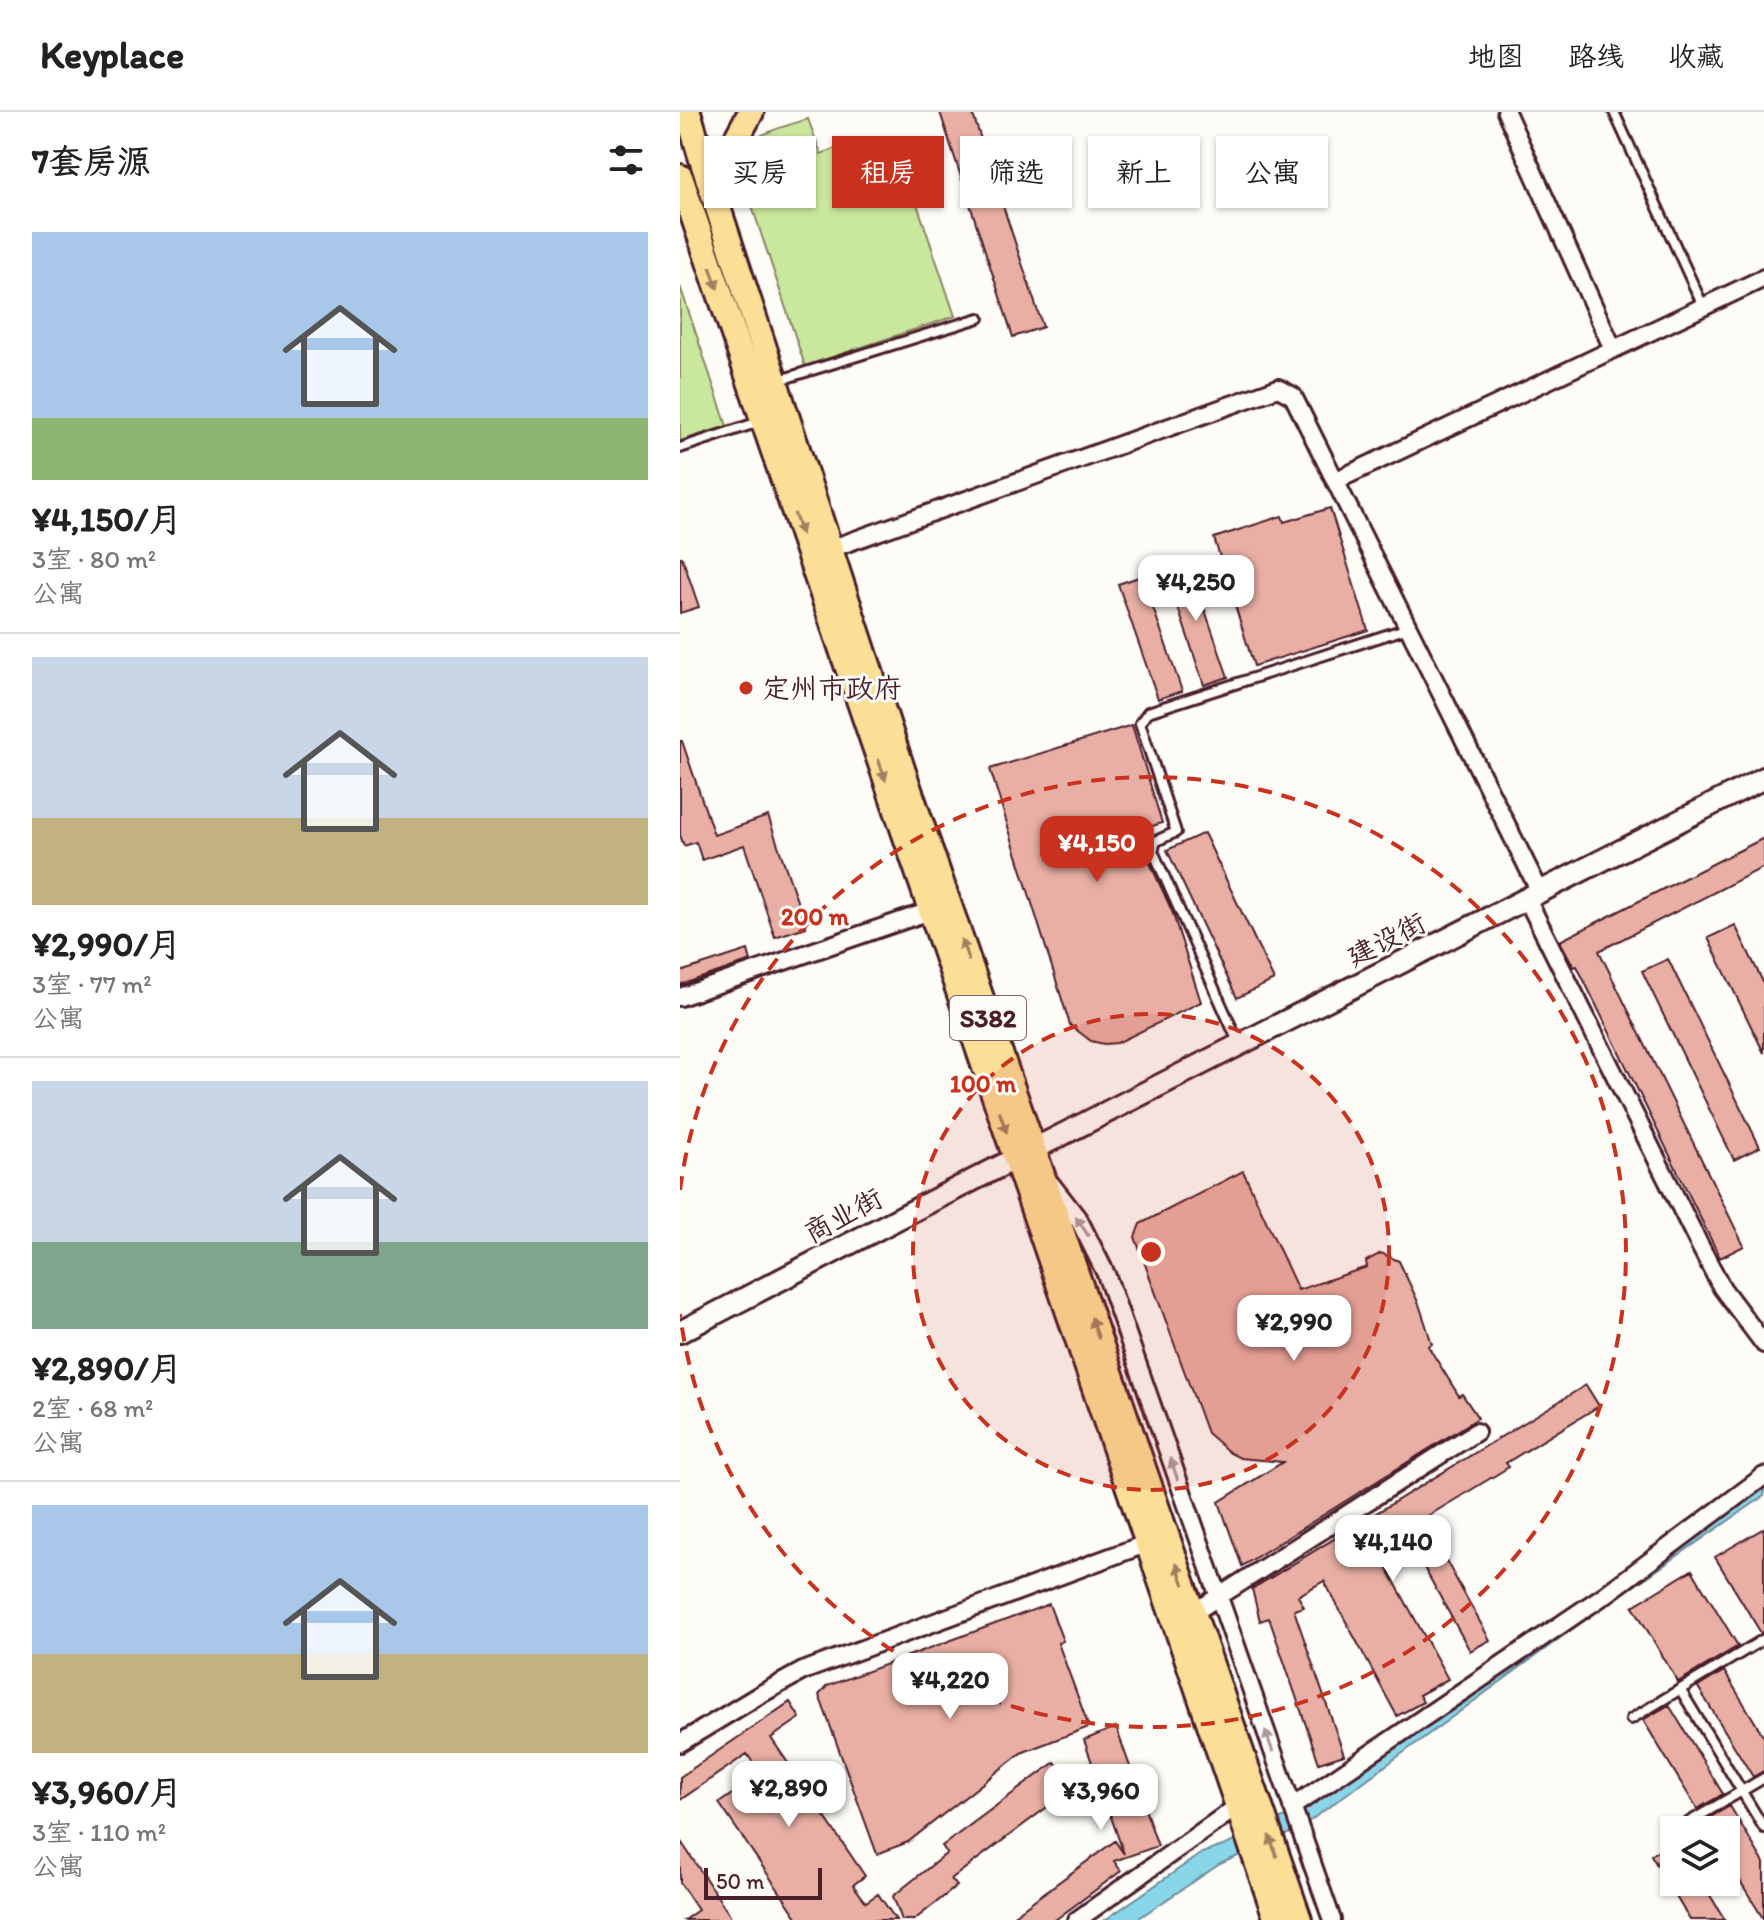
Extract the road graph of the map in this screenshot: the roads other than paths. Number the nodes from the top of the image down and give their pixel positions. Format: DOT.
graph roads {
  1 [pos="688,112"];
  2 [pos="751,112"];
  3 [pos="1506,112"];
  4 [pos="1614,112"];
  5 [pos="736,136"];
  6 [pos="704,163"];
  7 [pos="680,177"];
  8 [pos="718,208"];
  9 [pos="680,210"];
  10 [pos="701,239"];
  11 [pos="1764,278"];
  12 [pos="1703,306"];
  13 [pos="979,318"];
  14 [pos="1613,349"];
  15 [pos="775,382"];
  16 [pos="763,421"];
  17 [pos="680,448"];
  18 [pos="1335,481"];
  19 [pos="830,549"];
  20 [pos="1408,628"];
  21 [pos="1764,778"];
  22 [pos="1534,896"];
  23 [pos="930,911"];
  24 [pos="680,997"];
  25 [pos="1240,1045"];
  26 [pos="1030,1160"];
  27 [pos="680,1332"];
  28 [pos="1764,1344"];
  29 [pos="1476,1432"];
  30 [pos="1764,1476"];
  31 [pos="1148,1543"];
  32 [pos="1219,1596"];
  33 [pos="1193,1613"];
  34 [pos="1764,1639"];
  35 [pos="1680,1689"];
  36 [pos="1631,1719"];
  37 [pos="680,1743"];
  38 [pos="1764,1778"];
  39 [pos="1742,1791"];
  40 [pos="1238,1806"];
  41 [pos="1292,1807"];
  42 [pos="1699,1816"];
  43 [pos="1764,1828"];
  44 [pos="1077,1920"];
  45 [pos="1277,1920"];
  46 [pos="1299,1920"];
  47 [pos="1332,1920"];
  1 -- 6 [label="main road, S382"];
  2 -- 5 [label="main road"];
  3 -- 14 [label="street"];
  4 -- 12 [label="lane"];
  7 -- 10 [label="main road, S382"];
  8 -- 15 [label="main road, S382"];
  9 -- 10 [label="main road"];
  10 -- 16 [label="main road, S382, one-way"];
  11 -- 12 [label="street"];
  12 -- 14 [label="street"];
  13 -- 15 [label="lane"];
  14 -- 18 [label="street"];
  15 -- 19 [label="main road, S382"];
  16 -- 17 [label="lane"];
  16 -- 23 [label="main road, S382, one-way"];
  18 -- 19 [label="street"];
  18 -- 20 [label="street"];
  26 -- 19 [label="main road, S382, one-way"];
  20 -- 22 [label="street"];
  20 -- 25 [label="lane"];
  21 -- 22 [label="street, 建设街"];
  22 -- 25 [label="street, 建设街"];
  22 -- 28 [label="street"];
  23 -- 24 [label="street"];
  23 -- 26 [label="main road, S382, one-way"];
  25 -- 26 [label="street, 建设街"];
  26 -- 27 [label="street, 商业街"];
  26 -- 31 [label="main road, S382"];
  32 -- 26 [label="street, one-way"];
  33 -- 26 [label="main road, S382, one-way"];
  29 -- 32 [label="street"];
  30 -- 41 [label="street"];
  31 -- 37 [label="street"];
  31 -- 40 [label="main road, S382"];
  32 -- 33 [label="street"];
  41 -- 32 [label="street, one-way"];
  46 -- 33 [label="main road, S382, one-way"];
  34 -- 35 [label="lane"];
  35 -- 36 [label="lane"];
  35 -- 39 [label="lane"];
  38 -- 39 [label="lane"];
  39 -- 42 [label="lane"];
  39 -- 43 [label="lane"];
  40 -- 44 [label="street"];
  40 -- 45 [label="main road, S382"];
  41 -- 47 [label="street"];
}
